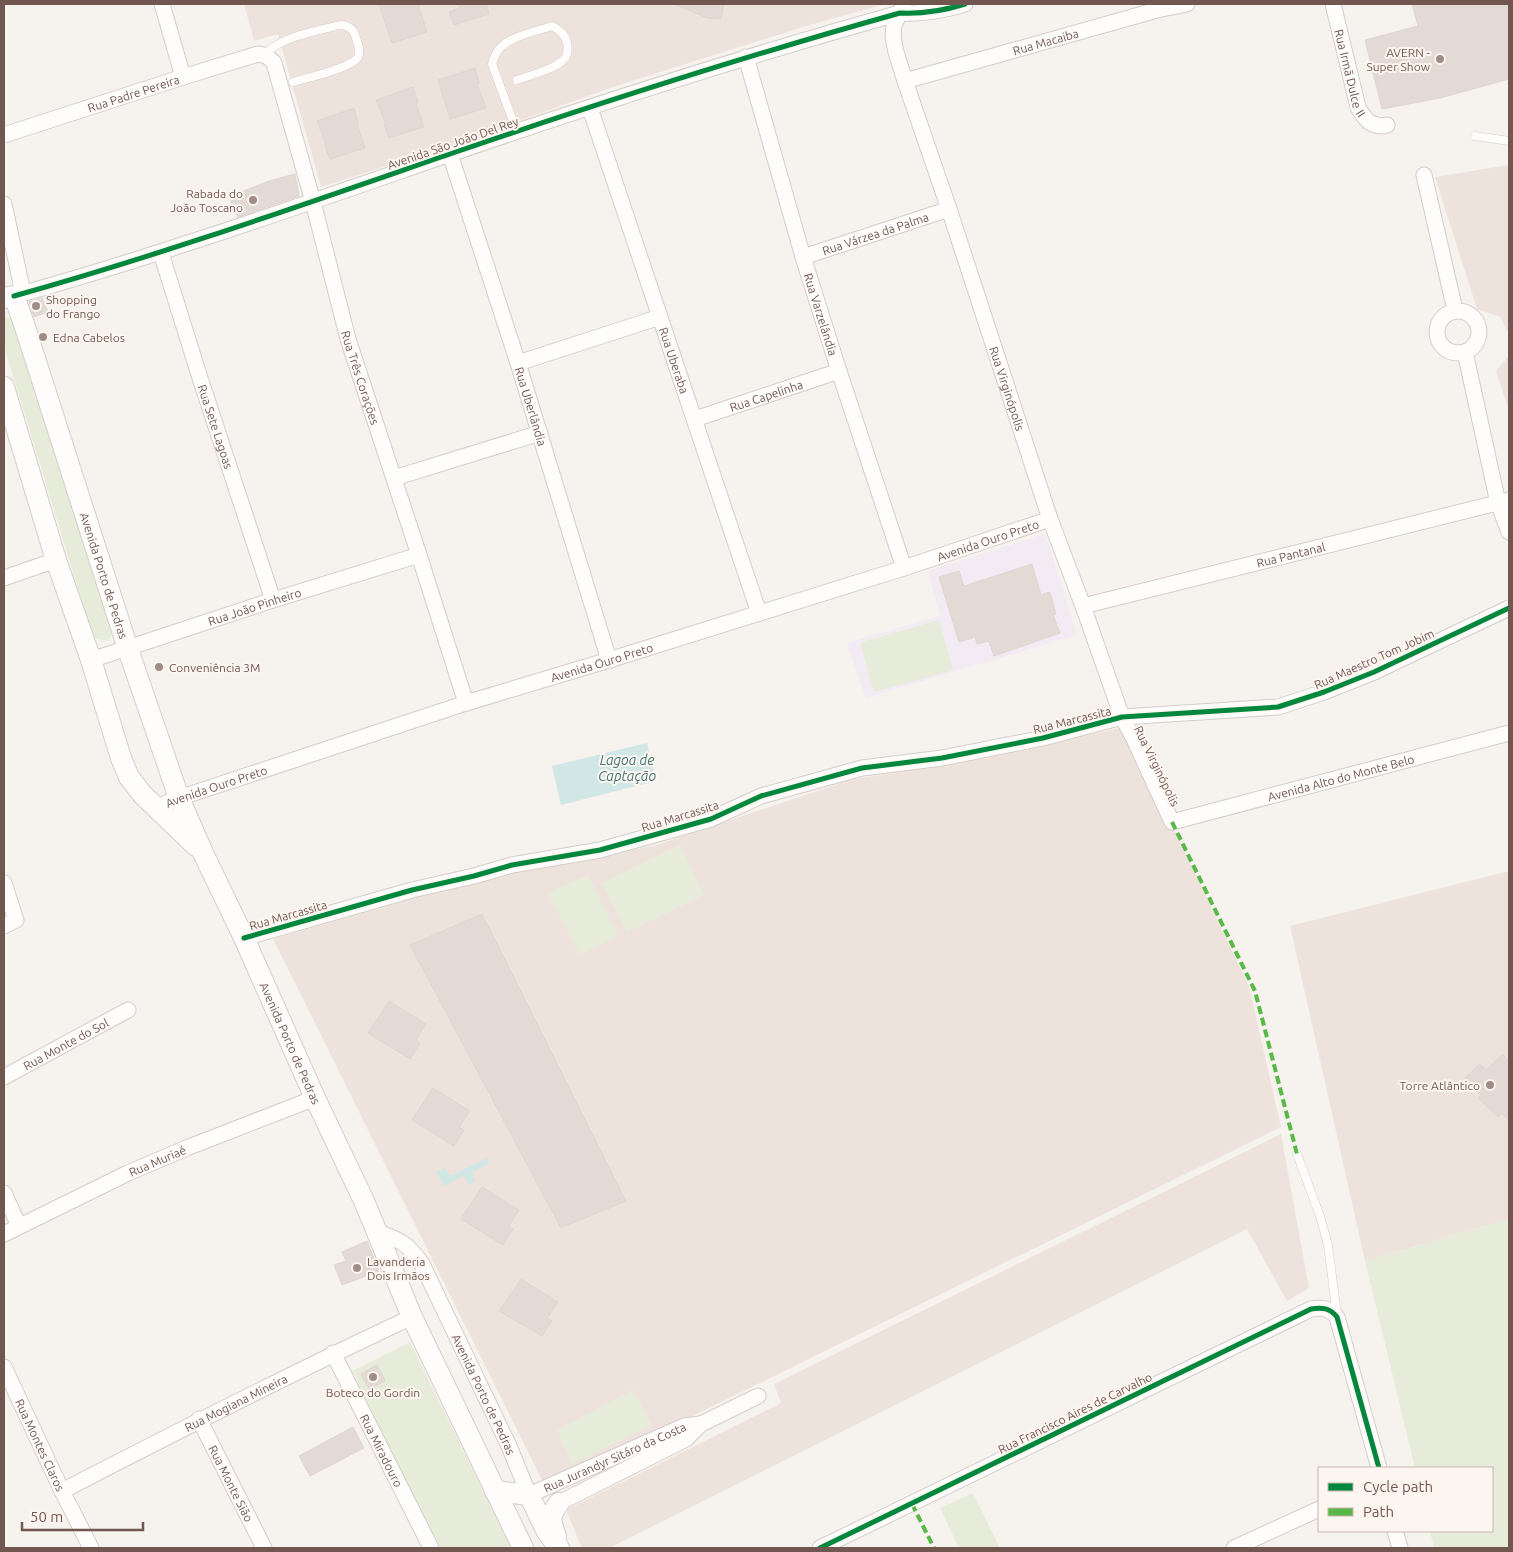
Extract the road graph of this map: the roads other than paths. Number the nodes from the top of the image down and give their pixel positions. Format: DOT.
graph roads {
  1 [pos="162,4"];
  2 [pos="965,4"];
  3 [pos="1187,4"];
  4 [pos="1333,4"];
  5 [pos="1156,7"];
  6 [pos="902,8"];
  7 [pos="264,55"];
  8 [pos="746,57"];
  9 [pos="183,77"];
  10 [pos="517,80"];
  11 [pos="905,81"];
  12 [pos="293,82"];
  13 [pos="590,108"];
  14 [pos="1387,125"];
  15 [pos="517,132"];
  16 [pos="4,135"];
  17 [pos="1475,136"];
  18 [pos="1509,142"];
  19 [pos="450,154"];
  20 [pos="1424,175"];
  21 [pos="313,202"];
  22 [pos="4,204"];
  23 [pos="949,209"];
  24 [pos="161,253"];
  25 [pos="803,257"];
  26 [pos="13,296"];
  27 [pos="1455,310"];
  28 [pos="660,317"];
  29 [pos="1465,352"];
  30 [pos="518,363"];
  31 [pos="838,372"];
  32 [pos="4,387"];
  33 [pos="694,419"];
  34 [pos="540,433"];
  35 [pos="394,478"];
  36 [pos="1503,501"];
  37 [pos="1050,519"];
  38 [pos="1509,532"];
  39 [pos="420,555"];
  40 [pos="56,560"];
  41 [pos="904,568"];
  42 [pos="4,578"];
  43 [pos="273,600"];
  44 [pos="1083,606"];
  45 [pos="1509,608"];
  46 [pos="759,613"];
  47 [pos="128,649"];
  48 [pos="91,660"];
  49 [pos="610,660"];
  50 [pos="466,702"];
  51 [pos="1122,717"];
  52 [pos="1509,733"];
  53 [pos="179,798"];
  54 [pos="155,808"];
  55 [pos="1172,822"];
  56 [pos="203,852"];
  57 [pos="4,883"];
  58 [pos="10,923"];
  59 [pos="244,938"];
  60 [pos="128,1010"];
  61 [pos="4,1077"];
  62 [pos="315,1098"];
  63 [pos="1296,1154"];
  64 [pos="4,1193"];
  65 [pos="19,1226"];
  66 [pos="378,1232"];
  67 [pos="4,1234"];
  68 [pos="412,1317"];
  69 [pos="1338,1317"];
  70 [pos="333,1353"];
  71 [pos="4,1367"];
  72 [pos="758,1396"];
  73 [pos="199,1419"];
  74 [pos="701,1424"];
  75 [pos="1379,1467"];
  76 [pos="62,1491"];
  77 [pos="495,1491"];
  78 [pos="531,1500"];
  79 [pos="559,1503"];
  80 [pos="1318,1509"];
  81 [pos="506,1514"];
  82 [pos="1395,1532"];
  83 [pos="91,1548"];
  84 [pos="264,1548"];
  85 [pos="431,1548"];
  86 [pos="523,1548"];
  87 [pos="560,1548"];
  88 [pos="820,1548"];
  89 [pos="1234,1548"];
  90 [pos="1400,1548"];
  1 -- 9 [label="street"];
  2 -- 6 [label="street, Avenida São João Del Rey"];
  3 -- 5 [label="street, Rua Macaiba"];
  4 -- 14 [label="street, Rua Irmã Dulce II"];
  5 -- 11 [label="street, Rua Macaiba"];
  6 -- 8 [label="street, Avenida São João Del Rey"];
  6 -- 11 [label="street, Rua Virginópolis"];
  7 -- 9 [label="street, Rua Padre Pereira"];
  7 -- 12 [label="lane"];
  7 -- 21 [label="street, Rua Três Corações"];
  8 -- 13 [label="street, Avenida São João Del Rey"];
  8 -- 25 [label="street, Rua Varzelândia"];
  9 -- 16 [label="street, Rua Padre Pereira"];
  10 -- 15 [label="lane"];
  11 -- 23 [label="street, Rua Virginópolis"];
  13 -- 15 [label="street, Avenida São João Del Rey"];
  13 -- 28 [label="street, Rua Uberaba"];
  15 -- 19 [label="street, Avenida São João Del Rey"];
  17 -- 18 [label="lane"];
  19 -- 21 [label="street, Avenida São João Del Rey"];
  19 -- 30 [label="street, Rua Uberlândia"];
  20 -- 27 [label="street"];
  21 -- 24 [label="street, Avenida São João Del Rey"];
  21 -- 35 [label="street, Rua Três Corações"];
  22 -- 26 [label="street"];
  23 -- 25 [label="street, Rua Várzea da Palma"];
  23 -- 37 [label="street, Rua Virginópolis"];
  24 -- 26 [label="street, Avenida São João Del Rey"];
  24 -- 43 [label="street, Rua Sete Lagoas"];
  25 -- 31 [label="street, Rua Varzelândia"];
  26 -- 47 [label="main road, Avenida Porto de Pedras"];
  27 -- 29 [label="street"];
  27 -- 29 [label="street"];
  28 -- 30 [label="street"];
  28 -- 33 [label="street, Rua Uberaba"];
  29 -- 36 [label="street"];
  30 -- 34 [label="street, Rua Uberlândia"];
  31 -- 33 [label="street, Rua Capelinha"];
  31 -- 41 [label="street, Rua Varzelândia"];
  32 -- 40 [label="main road, Avenida Porto de Pedras"];
  33 -- 46 [label="street, Rua Uberaba"];
  34 -- 35 [label="street"];
  34 -- 49 [label="street, Rua Uberlândia"];
  35 -- 39 [label="street, Rua Três Corações"];
  36 -- 38 [label="street"];
  36 -- 44 [label="street, Rua Pantanal"];
  37 -- 41 [label="street, Avenida Ouro Preto"];
  37 -- 44 [label="street, Rua Virginópolis"];
  39 -- 43 [label="street, Rua João Pinheiro"];
  39 -- 50 [label="street, Rua Três Corações"];
  40 -- 42 [label="street"];
  40 -- 48 [label="main road, Avenida Porto de Pedras"];
  41 -- 46 [label="street, Avenida Ouro Preto"];
  43 -- 47 [label="street, Rua João Pinheiro"];
  44 -- 51 [label="street, Rua Virginópolis"];
  45 -- 51 [label="street, Rua Maestro Tom Jobim"];
  46 -- 49 [label="street, Avenida Ouro Preto"];
  47 -- 48 [label="street, Rua João Pinheiro"];
  47 -- 53 [label="main road, Avenida Porto de Pedras"];
  48 -- 54 [label="main road, Avenida Porto de Pedras"];
  49 -- 50 [label="street, Avenida Ouro Preto"];
  50 -- 53 [label="street, Avenida Ouro Preto"];
  51 -- 55 [label="street, Rua Virginópolis"];
  51 -- 59 [label="street, Rua Marcassita"];
  52 -- 55 [label="street, Avenida Alto do Monte Belo"];
  53 -- 54 [label="street, Avenida Ouro Preto"];
  53 -- 56 [label="main road, Avenida Porto de Pedras"];
  54 -- 56 [label="main road, Avenida Porto de Pedras"];
  56 -- 59 [label="main road, Avenida Porto de Pedras"];
  57 -- 58 [label="street"];
  59 -- 62 [label="main road, Avenida Porto de Pedras"];
  60 -- 61 [label="street, Rua Monte do Sol"];
  62 -- 65 [label="street, Rua Muriaé"];
  62 -- 66 [label="main road, Avenida Porto de Pedras"];
  63 -- 69 [label="lane"];
  64 -- 65 [label="street"];
  65 -- 67 [label="street, Rua Muriaé"];
  66 -- 68 [label="main road, Avenida Porto de Pedras"];
  66 -- 78 [label="street, Avenida Porto de Pedras"];
  68 -- 70 [label="street, Rua Mogiana Mineira"];
  68 -- 77 [label="main road, Avenida Porto de Pedras"];
  69 -- 75 [label="street"];
  69 -- 88 [label="street, Rua Francisco Aires de Carvalho"];
  70 -- 73 [label="street, Rua Mogiana Mineira"];
  70 -- 85 [label="street, Rua Miradouro"];
  71 -- 76 [label="street, Rua Montes Claros"];
  72 -- 74 [label="street, Rua Jurandyr Sitáro da Costa"];
  73 -- 76 [label="street, Rua Mogiana Mineira"];
  73 -- 84 [label="street, Rua Monte Sião"];
  74 -- 78 [label="street, Rua Jurandyr Sitáro da Costa"];
  74 -- 79 [label="street, Rua Jurandyr Sitáro da Costa"];
  76 -- 83 [label="street, Rua Montes Claros"];
  77 -- 78 [label="main road"];
  77 -- 81 [label="main road, Avenida Porto de Pedras"];
  78 -- 81 [label="main road"];
  78 -- 87 [label="main road, Avenida Porto de Pedras"];
  79 -- 87 [label="main road"];
  80 -- 89 [label="street"];
  81 -- 86 [label="main road, Avenida Porto de Pedras"];
  82 -- 90 [label="street"];
}
